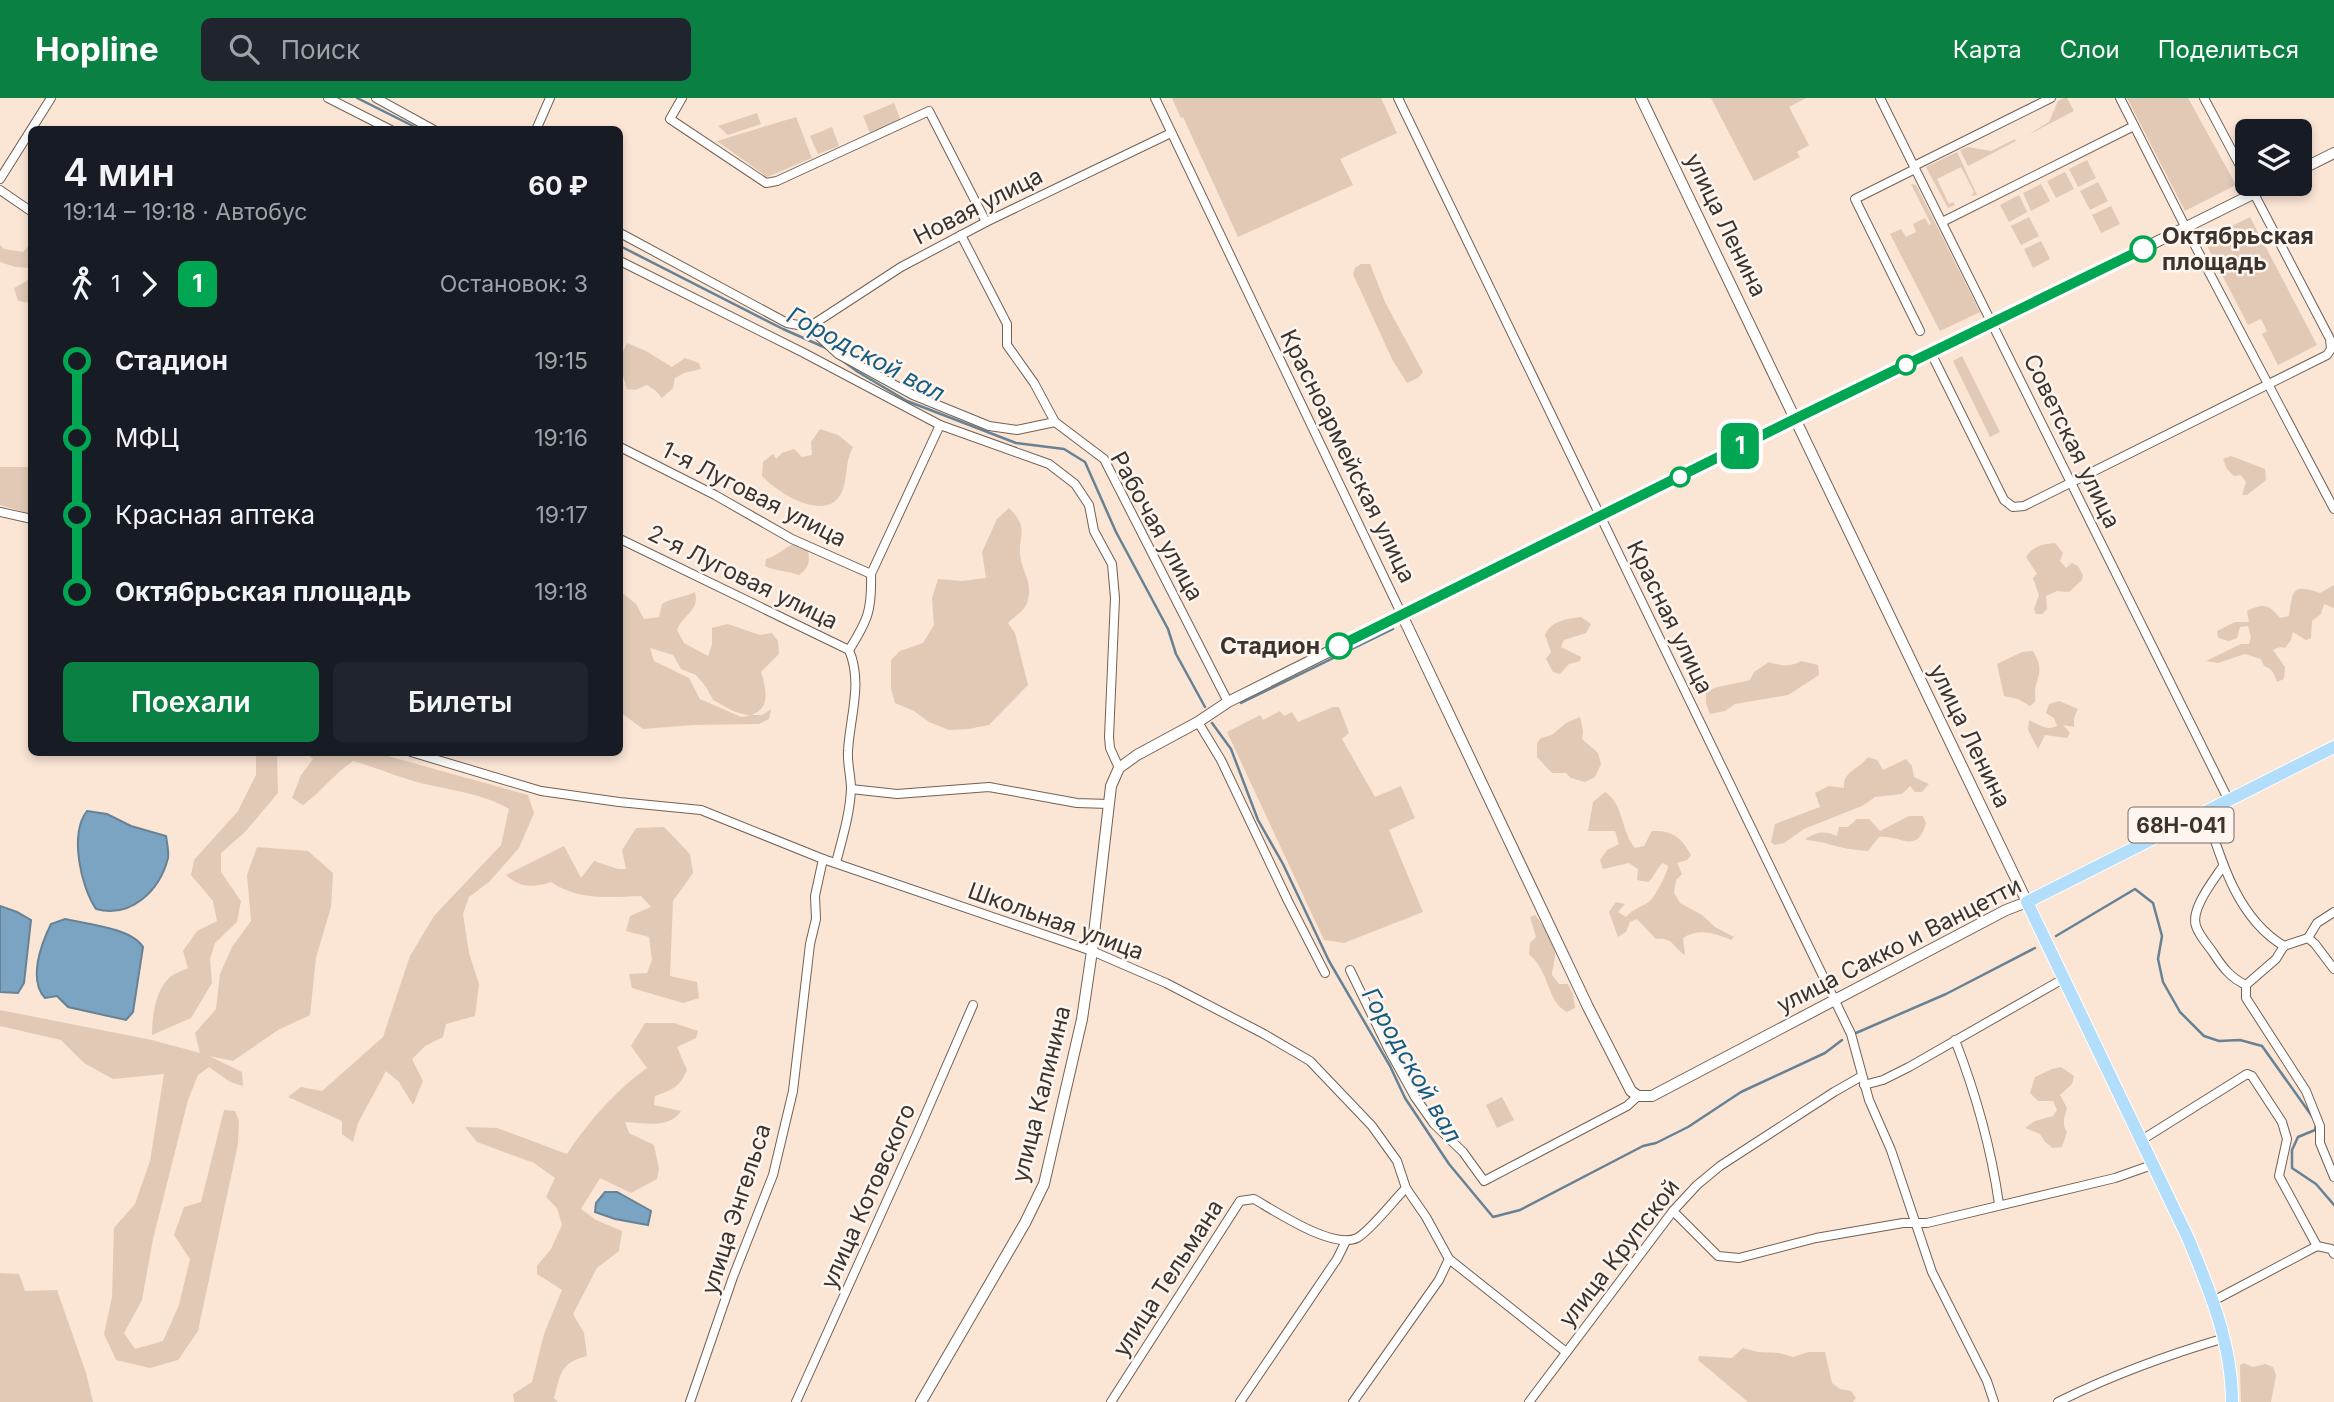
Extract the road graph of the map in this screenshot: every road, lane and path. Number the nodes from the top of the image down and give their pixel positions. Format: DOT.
graph roads {
  1 [pos="51,98"];
  2 [pos="328,98"];
  3 [pos="376,98"];
  4 [pos="550,98"];
  5 [pos="682,98"];
  6 [pos="1155,98"];
  7 [pos="1398,98"];
  8 [pos="1642,98"];
  9 [pos="1880,98"];
  10 [pos="2051,98"];
  11 [pos="2120,98"];
  12 [pos="2204,98"];
  13 [pos="33,126"];
  14 [pos="383,126"];
  15 [pos="427,126"];
  16 [pos="538,126"];
  17 [pos="2134,126"];
  18 [pos="1171,133"];
  19 [pos="28,135"];
  20 [pos="2334,153"];
  21 [pos="2235,157"];
  22 [pos="2312,164"];
  23 [pos="1915,168"];
  24 [pos="0,179"];
  25 [pos="0,190"];
  26 [pos="2235,195"];
  27 [pos="2256,196"];
  28 [pos="28,209"];
  29 [pos="986,222"];
  30 [pos="1942,222"];
  31 [pos="2186,228"];
  32 [pos="623,235"];
  33 [pos="961,236"];
  34 [pos="623,262"];
  35 [pos="1993,323"];
  36 [pos="809,327"];
  37 [pos="1920,331"];
  38 [pos="1931,353"];
  39 [pos="2267,385"];
  40 [pos="1796,418"];
  41 [pos="1055,422"];
  42 [pos="940,425"];
  43 [pos="623,449"];
  44 [pos="2072,482"];
  45 [pos="2334,509"];
  46 [pos="0,512"];
  47 [pos="1601,517"];
  48 [pos="28,518"];
  49 [pos="623,540"];
  50 [pos="871,574"];
  51 [pos="1402,615"];
  52 [pos="849,650"];
  53 [pos="1228,702"];
  54 [pos="1198,722"];
  55 [pos="2334,747"];
  56 [pos="424,756"];
  57 [pos="1119,768"];
  58 [pos="851,789"];
  59 [pos="2229,801"];
  60 [pos="1109,804"];
  61 [pos="2206,813"];
  62 [pos="823,859"];
  63 [pos="836,863"];
  64 [pos="2223,866"];
  65 [pos="2027,902"];
  66 [pos="2334,912"];
  67 [pos="2308,938"];
  68 [pos="2284,946"];
  69 [pos="1092,951"];
  70 [pos="2334,969"];
  71 [pos="1350,970"];
  72 [pos="1325,973"];
  73 [pos="2063,979"];
  74 [pos="2246,985"];
  75 [pos="1835,1000"];
  76 [pos="973,1005"];
  77 [pos="1955,1040"];
  78 [pos="1863,1081"];
  79 [pos="1639,1096"];
  80 [pos="2140,1141"];
  81 [pos="2152,1165"];
  82 [pos="2334,1177"];
  83 [pos="1406,1188"];
  84 [pos="1999,1204"];
  85 [pos="1673,1211"];
  86 [pos="1914,1222"];
  87 [pos="1346,1241"];
  88 [pos="2317,1246"];
  89 [pos="2334,1254"];
  90 [pos="1449,1259"];
  91 [pos="2213,1301"];
  92 [pos="2225,1338"];
  93 [pos="1566,1352"];
  94 [pos="691,1402"];
  95 [pos="796,1402"];
  96 [pos="921,1402"];
  97 [pos="1111,1402"];
  98 [pos="1240,1402"];
  99 [pos="1353,1402"];
  100 [pos="1529,1402"];
  101 [pos="1994,1402"];
  102 [pos="2059,1402"];
  103 [pos="2232,1402"];
  1 -- 13 [label="street"];
  2 -- 14 [label="street"];
  3 -- 15 [label="street"];
  4 -- 16 [label="street"];
  5 -- 29 [label="street"];
  6 -- 18 [label="street, Красноармейская улица"];
  7 -- 47 [label="street, Красная улица"];
  8 -- 40 [label="street, улица Ленина"];
  9 -- 23 [label="street, Советская улица"];
  10 -- 23 [label="street"];
  11 -- 17 [label="street"];
  12 -- 21 [label="street"];
  17 -- 30 [label="street"];
  17 -- 31 [label="street"];
  18 -- 29 [label="street, Новая улица"];
  18 -- 51 [label="street, Красноармейская улица"];
  19 -- 24 [label="street"];
  20 -- 22 [label="street"];
  23 -- 30 [label="street, Советская улица"];
  23 -- 37 [label="street"];
  25 -- 28 [label="street"];
  26 -- 31 [label="street"];
  27 -- 39 [label="street"];
  29 -- 33 [label="street, Новая улица"];
  30 -- 35 [label="street, Советская улица"];
  31 -- 35 [label="street"];
  31 -- 39 [label="street"];
  32 -- 36 [label="street"];
  33 -- 36 [label="street, Новая улица"];
  33 -- 41 [label="street, Рабочая улица"];
  34 -- 42 [label="street"];
  35 -- 38 [label="street"];
  35 -- 44 [label="street, Советская улица"];
  36 -- 41 [label="street"];
  38 -- 40 [label="street"];
  38 -- 44 [label="street"];
  39 -- 44 [label="street"];
  39 -- 45 [label="street"];
  40 -- 47 [label="street"];
  40 -- 65 [label="street, улица Ленина"];
  41 -- 53 [label="street, Рабочая улица"];
  42 -- 50 [label="street"];
  42 -- 57 [label="street"];
  43 -- 50 [label="street, 1-я Луговая улица"];
  44 -- 59 [label="street, Советская улица"];
  46 -- 48 [label="street"];
  47 -- 51 [label="street"];
  47 -- 75 [label="street, Красная улица"];
  49 -- 52 [label="street, 2-я Луговая улица"];
  50 -- 52 [label="street"];
  51 -- 53 [label="street"];
  51 -- 79 [label="street, Красноармейская улица"];
  52 -- 58 [label="street"];
  53 -- 54 [label="street"];
  54 -- 57 [label="street"];
  54 -- 72 [label="street"];
  55 -- 59 [label="main road, улица Сакко и Ванцетти / 68Н-041"];
  56 -- 62 [label="street, Школьная улица"];
  57 -- 60 [label="street, улица Калинина"];
  58 -- 60 [label="street"];
  58 -- 63 [label="street"];
  59 -- 61 [label="main road, улица Сакко и Ванцетти / 68Н-041"];
  60 -- 69 [label="street, улица Калинина"];
  61 -- 64 [label="street"];
  61 -- 65 [label="main road, улица Сакко и Ванцетти / 68Н-041"];
  62 -- 63 [label="street, Школьная улица"];
  62 -- 94 [label="street, улица Энгельса"];
  63 -- 69 [label="street, Школьная улица"];
  64 -- 68 [label="street"];
  64 -- 74 [label="street"];
  65 -- 73 [label="main road, улица Ленина"];
  65 -- 75 [label="street, улица Сакко и Ванцетти"];
  66 -- 67 [label="street"];
  67 -- 68 [label="street"];
  67 -- 70 [label="street"];
  68 -- 74 [label="street"];
  69 -- 83 [label="street, Школьная улица"];
  69 -- 96 [label="street, улица Калинина"];
  71 -- 79 [label="street, улица Сакко и Ванцетти"];
  73 -- 77 [label="street, улица Крупской"];
  73 -- 80 [label="main road, улица Ленина"];
  74 -- 82 [label="street"];
  75 -- 78 [label="street, Красная улица"];
  75 -- 79 [label="street, улица Сакко и Ванцетти"];
  76 -- 95 [label="street, улица Котовского"];
  77 -- 78 [label="street, улица Крупской"];
  77 -- 84 [label="street"];
  78 -- 85 [label="street, улица Крупской"];
  78 -- 86 [label="street, Красная улица"];
  80 -- 81 [label="main road, улица Ленина"];
  80 -- 88 [label="street"];
  81 -- 84 [label="street"];
  81 -- 91 [label="main road, улица Ленина"];
  83 -- 87 [label="street"];
  83 -- 90 [label="street, Школьная улица"];
  84 -- 86 [label="street"];
  85 -- 86 [label="street"];
  85 -- 93 [label="street, улица Крупской"];
  86 -- 101 [label="street, Красная улица"];
  87 -- 97 [label="street, улица Тельмана"];
  87 -- 98 [label="street"];
  88 -- 89 [label="street"];
  88 -- 91 [label="street"];
  90 -- 93 [label="street"];
  90 -- 99 [label="street"];
  91 -- 92 [label="main road, улица Ленина"];
  92 -- 102 [label="street"];
  92 -- 103 [label="main road, улица Ленина"];
  93 -- 100 [label="street, улица Крупской"];
}
